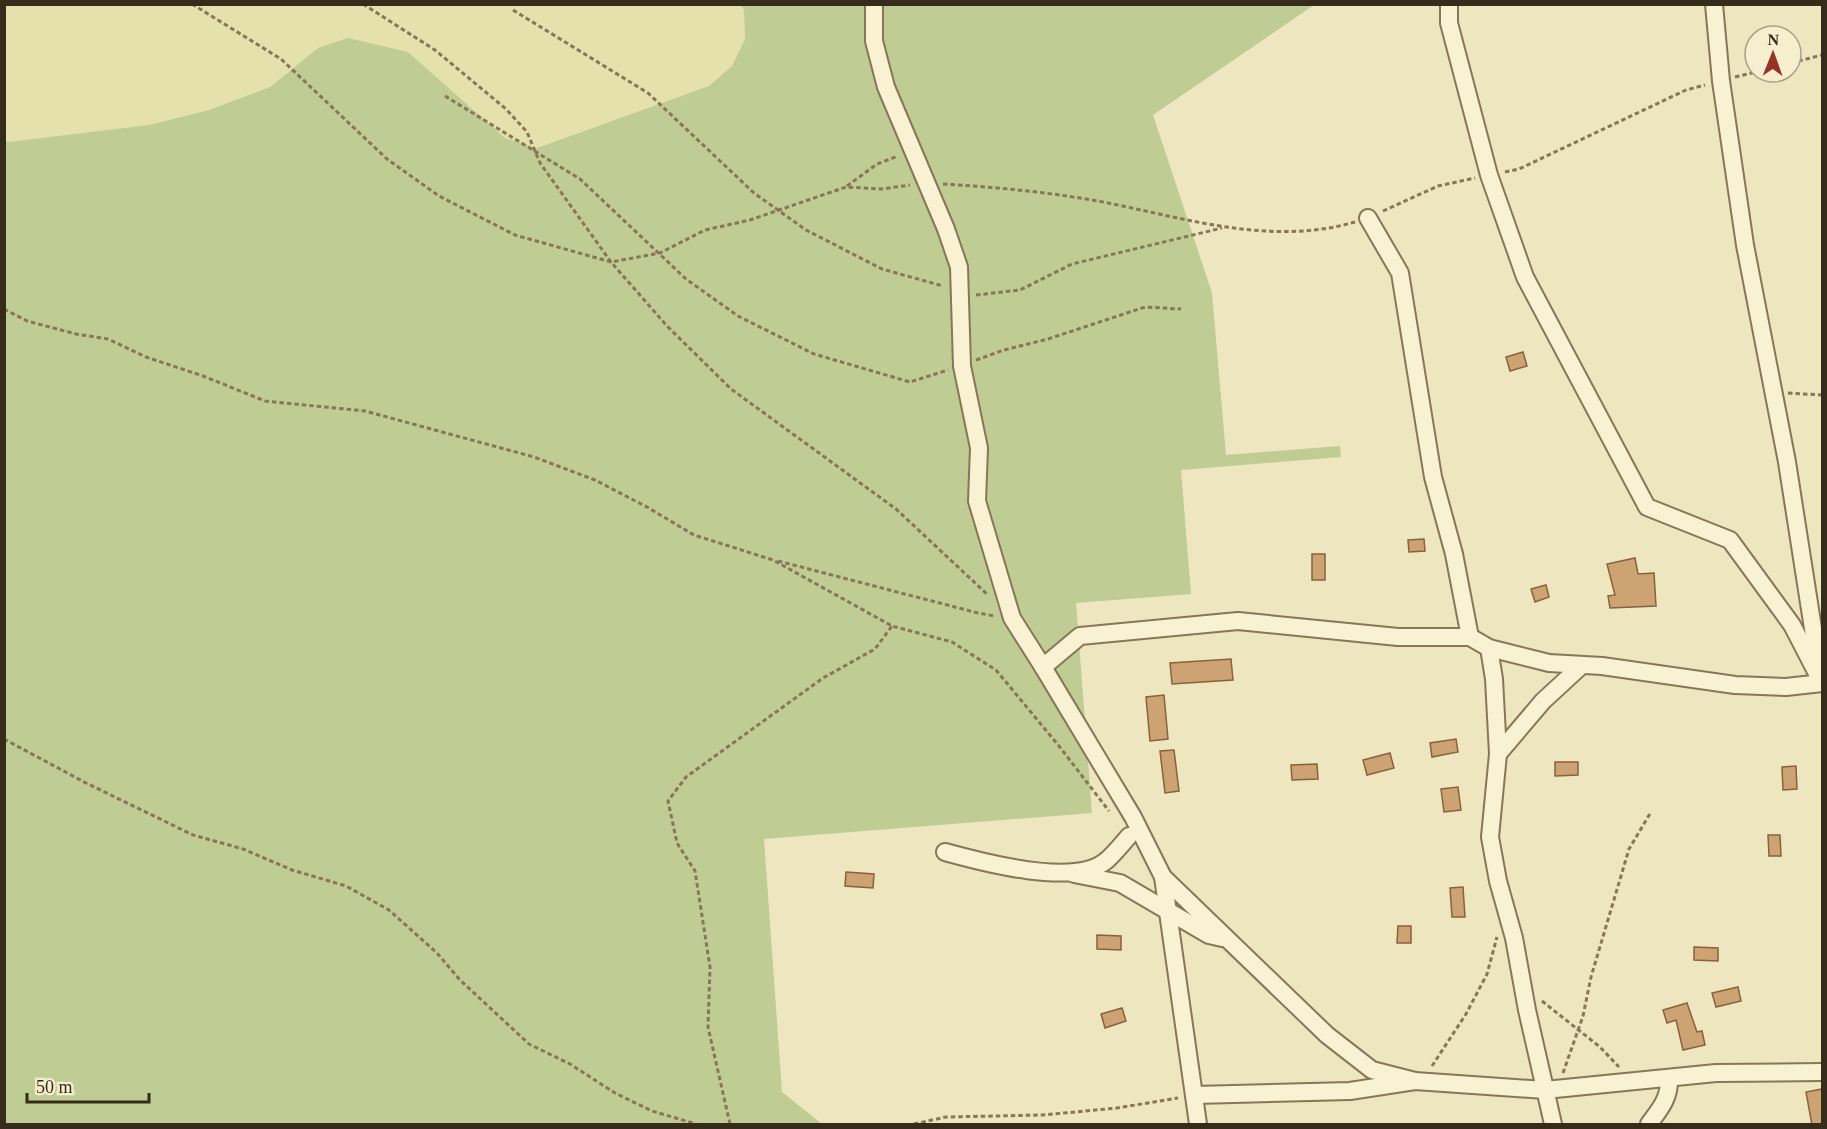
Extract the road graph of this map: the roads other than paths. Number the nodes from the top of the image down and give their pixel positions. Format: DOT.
graph roads {
  1 [pos="874,4"];
  2 [pos="1449,4"];
  3 [pos="1713,4"];
  4 [pos="1368,218"];
  5 [pos="1470,637"];
  6 [pos="1489,648"];
  7 [pos="1581,666"];
  8 [pos="1043,667"];
  9 [pos="1822,685"];
  10 [pos="1498,754"];
  11 [pos="1129,837"];
  12 [pos="945,852"];
  13 [pos="1067,873"];
  14 [pos="1163,877"];
  15 [pos="1167,909"];
  16 [pos="1229,940"];
  17 [pos="1822,1072"];
  18 [pos="1669,1078"];
  19 [pos="1413,1080"];
  20 [pos="1552,1090"];
  21 [pos="1194,1095"];
  22 [pos="1198,1125"];
  23 [pos="1552,1125"];
  24 [pos="1648,1125"];
  1 -- 8 [label="street"];
  2 -- 9 [label="street"];
  3 -- 9 [label="street"];
  4 -- 5 [label="street"];
  5 -- 6 [label="street"];
  5 -- 8 [label="street"];
  6 -- 7 [label="street"];
  6 -- 10 [label="street"];
  7 -- 9 [label="street"];
  7 -- 10 [label="street"];
  8 -- 14 [label="street"];
  10 -- 20 [label="street"];
  11 -- 13 [label="street"];
  12 -- 13 [label="street"];
  13 -- 15 [label="street"];
  14 -- 15 [label="street"];
  14 -- 16 [label="street"];
  15 -- 16 [label="street"];
  15 -- 21 [label="street"];
  16 -- 19 [label="street"];
  17 -- 18 [label="street"];
  18 -- 20 [label="street"];
  18 -- 24 [label="street"];
  19 -- 20 [label="street"];
  19 -- 21 [label="street"];
  20 -- 23 [label="street"];
  21 -- 22 [label="street"];
}
